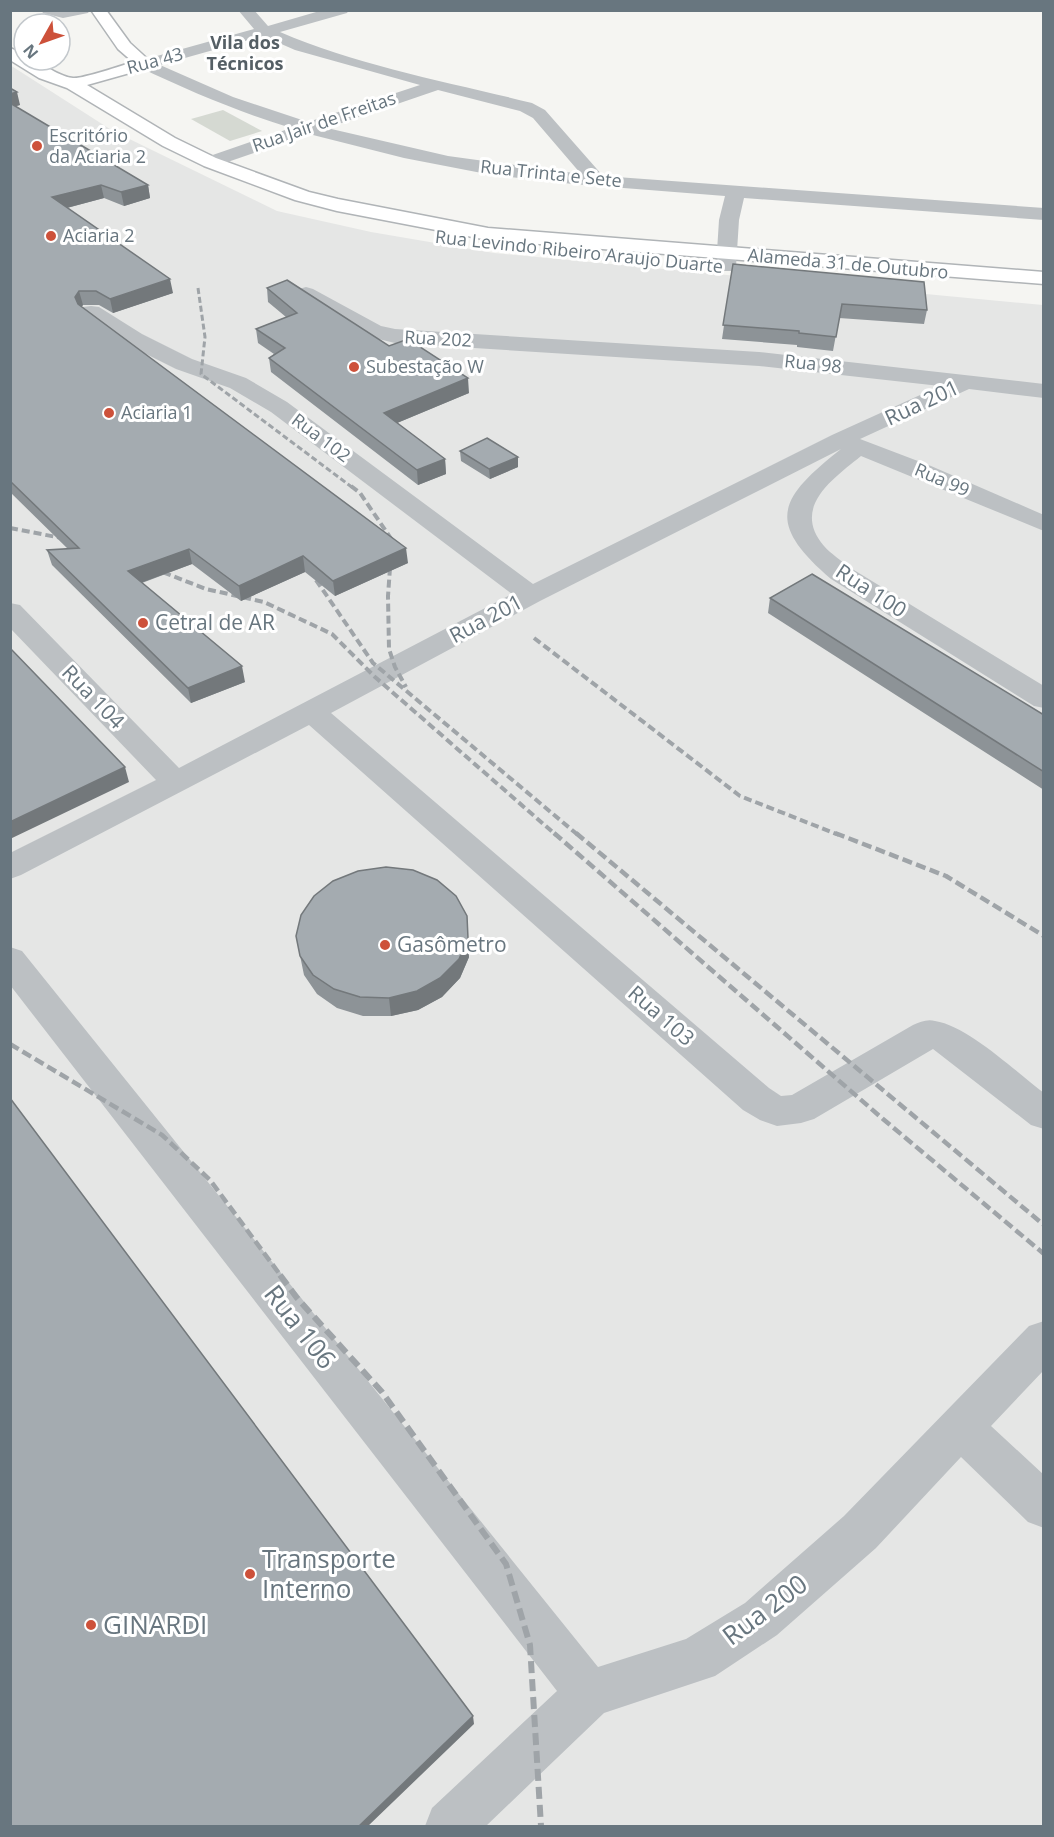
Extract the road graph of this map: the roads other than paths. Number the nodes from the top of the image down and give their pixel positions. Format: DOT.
graph roads {
  1 [pos="48,10"];
  2 [pos="83,10"];
  3 [pos="98,10"];
  4 [pos="245,10"];
  5 [pos="342,10"];
  6 [pos="264,31"];
  7 [pos="10,52"];
  8 [pos="145,64"];
  9 [pos="45,74"];
  10 [pos="73,84"];
  11 [pos="438,84"];
  12 [pos="308,127"];
  13 [pos="210,162"];
  14 [pos="597,180"];
  15 [pos="736,191"];
  16 [pos="305,202"];
  17 [pos="1044,214"];
  18 [pos="726,261"];
  19 [pos="1044,278"];
  20 [pos="1044,290"];
  21 [pos="306,293"];
  22 [pos="91,312"];
  23 [pos="581,346"];
  24 [pos="967,382"];
  25 [pos="1044,391"];
  26 [pos="849,444"];
  27 [pos="1044,524"];
  28 [pos="531,595"];
  29 [pos="10,611"];
  30 [pos="1044,699"];
  31 [pos="311,711"];
  32 [pos="176,783"];
  33 [pos="10,867"];
  34 [pos="10,960"];
  35 [pos="1044,1114"];
  36 [pos="1044,1340"];
  37 [pos="961,1426"];
  38 [pos="1044,1506"];
  39 [pos="589,1694"];
  40 [pos="450,1827"];
  1 -- 2 [label="street"];
  3 -- 8 [label="main road, Rua Trinta e Sete"];
  4 -- 6 [label="street"];
  5 -- 6 [label="street, Rua 43"];
  6 -- 8 [label="street, Rua 43"];
  6 -- 11 [label="street"];
  7 -- 9 [label="main road, Rua Levindo Ribeiro Araujo Duarte"];
  8 -- 10 [label="main road, Rua 43"];
  8 -- 12 [label="street, Rua Trinta e Sete"];
  9 -- 10 [label="main road, Rua Levindo Ribeiro Araujo Duarte"];
  9 -- 16 [label="main road, Rua Levindo Ribeiro Araujo Duarte"];
  10 -- 13 [label="main road"];
  11 -- 12 [label="street, Rua Jair de Freitas"];
  11 -- 14 [label="street"];
  12 -- 13 [label="street, Rua Jair de Freitas"];
  12 -- 14 [label="street, Rua Trinta e Sete"];
  13 -- 16 [label="main road"];
  14 -- 15 [label="street, Rua Trinta e Sete"];
  15 -- 17 [label="street, Rua Trinta e Sete"];
  15 -- 18 [label="street"];
  16 -- 18 [label="main road, Rua Levindo Ribeiro Araujo Duarte"];
  18 -- 19 [label="main road, Alameda 31 de Outubro"];
  18 -- 20 [label="main road, Rua Levindo Ribeiro Araujo Duarte"];
  21 -- 23 [label="street, Rua 202"];
  22 -- 28 [label="street, Rua 102"];
  23 -- 24 [label="street, Rua 98"];
  24 -- 25 [label="street, Rua 98"];
  24 -- 26 [label="street, Rua 201"];
  26 -- 27 [label="street, Rua 99"];
  26 -- 28 [label="street, Rua 201"];
  26 -- 30 [label="street, Rua 100"];
  28 -- 31 [label="street, Rua 201"];
  29 -- 32 [label="street, Rua 104"];
  31 -- 32 [label="street, Rua 201"];
  31 -- 35 [label="street, Rua 103"];
  32 -- 33 [label="street, Rua 201"];
  34 -- 39 [label="street, Rua 106"];
  36 -- 37 [label="street, Rua 200"];
  37 -- 38 [label="street"];
  37 -- 39 [label="street, Rua 200"];
  39 -- 40 [label="street, Rua 200"];
}
